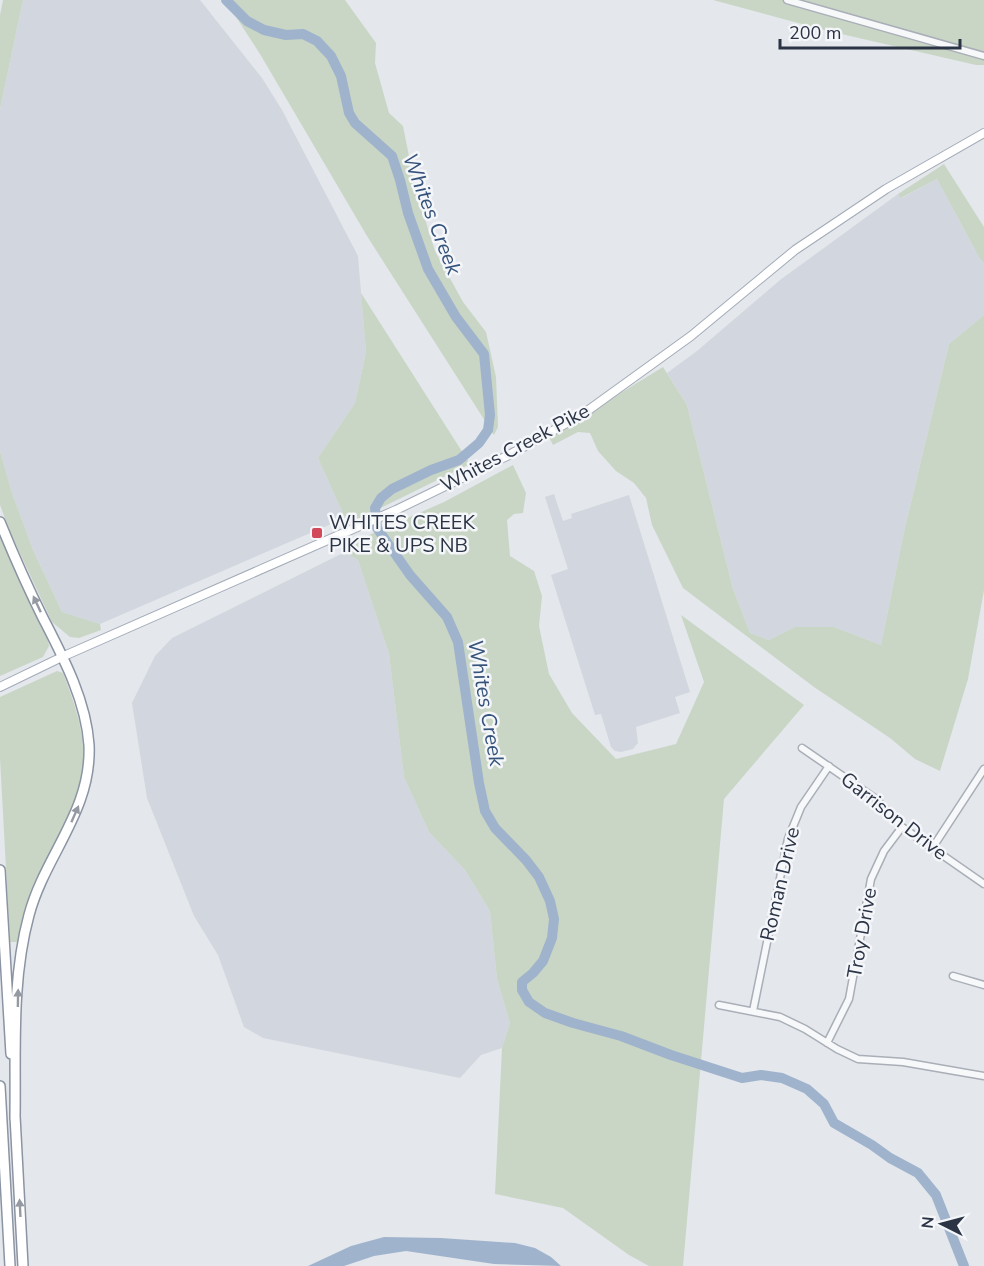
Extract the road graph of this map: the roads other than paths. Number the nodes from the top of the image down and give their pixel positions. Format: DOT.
graph roads {
  1 [pos="787,0"];
  2 [pos="984,56"];
  3 [pos="984,133"];
  4 [pos="0,522"];
  5 [pos="64,656"];
  6 [pos="0,687"];
  7 [pos="802,748"];
  8 [pos="829,766"];
  9 [pos="984,769"];
  10 [pos="902,827"];
  11 [pos="933,847"];
  12 [pos="0,870"];
  13 [pos="984,884"];
  14 [pos="953,976"];
  15 [pos="984,985"];
  16 [pos="720,1005"];
  17 [pos="753,1011"];
  18 [pos="827,1043"];
  19 [pos="984,1076"];
  20 [pos="0,1086"];
  21 [pos="15,1119"];
  22 [pos="10,1266"];
  23 [pos="23,1266"];
  1 -- 2 [label="street"];
  3 -- 5 [label="main road, Whites Creek Pike"];
  5 -- 4 [label="highway, one-way"];
  5 -- 6 [label="main road, Whites Creek Pike"];
  21 -- 5 [label="highway, one-way"];
  7 -- 8 [label="street, Garrison Drive"];
  8 -- 10 [label="street, Garrison Drive"];
  8 -- 17 [label="street, Roman Drive"];
  9 -- 11 [label="street"];
  10 -- 11 [label="street, Garrison Drive"];
  10 -- 18 [label="street, Troy Drive"];
  11 -- 13 [label="street, Garrison Drive"];
  12 -- 21 [label="highway"];
  14 -- 15 [label="street"];
  16 -- 17 [label="street"];
  17 -- 18 [label="street"];
  18 -- 19 [label="street"];
  20 -- 22 [label="highway"];
  23 -- 21 [label="highway, one-way"];
}
